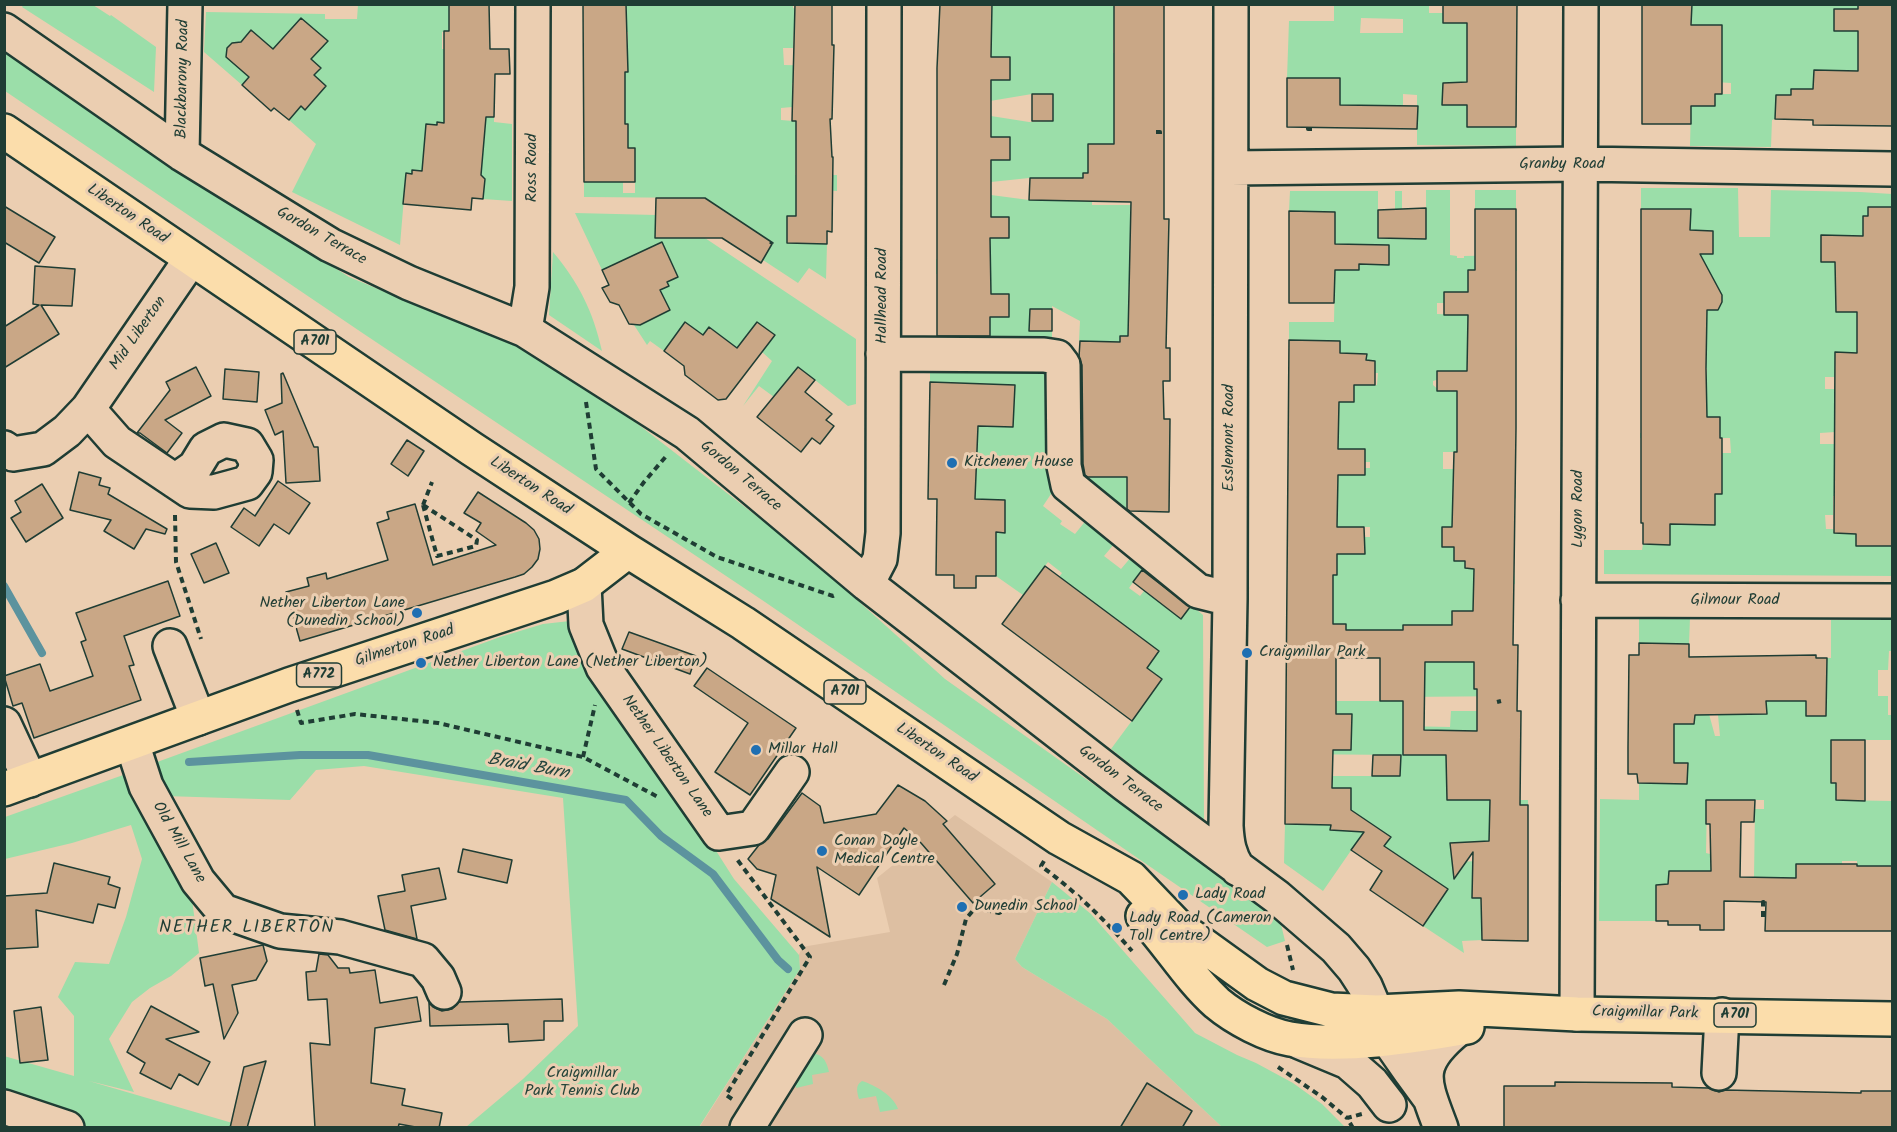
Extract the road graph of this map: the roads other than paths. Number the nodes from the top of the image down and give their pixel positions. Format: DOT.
graph roads {
  1 [pos="185,4"];
  2 [pos="533,4"];
  3 [pos="884,4"];
  4 [pos="1231,4"];
  5 [pos="1581,4"];
  6 [pos="4,30"];
  7 [pos="4,130"];
  8 [pos="182,154"];
  9 [pos="1581,164"];
  10 [pos="1231,168"];
  11 [pos="1893,169"];
  12 [pos="191,259"];
  13 [pos="525,330"];
  14 [pos="883,354"];
  15 [pos="88,409"];
  16 [pos="4,448"];
  17 [pos="175,481"];
  18 [pos="628,551"];
  19 [pos="867,584"];
  20 [pos="584,585"];
  21 [pos="1230,599"];
  22 [pos="1578,600"];
  23 [pos="1893,601"];
  24 [pos="170,646"];
  25 [pos="198,718"];
  26 [pos="4,724"];
  27 [pos="132,742"];
  28 [pos="792,772"];
  29 [pos="17,784"];
  30 [pos="1059,838"];
  31 [pos="1238,869"];
  32 [pos="444,992"];
  33 [pos="1577,1014"];
  34 [pos="1722,1015"];
  35 [pos="1893,1019"];
  36 [pos="1382,1025"];
  37 [pos="1458,1029"];
  38 [pos="805,1035"];
  39 [pos="1291,1039"];
  40 [pos="1719,1073"];
  41 [pos="1430,1097"];
  42 [pos="4,1107"];
  43 [pos="1394,1116"];
  44 [pos="67,1128"];
  45 [pos="747,1128"];
  46 [pos="1441,1128"];
  1 -- 8 [label="street, Blackbarony Road"];
  2 -- 13 [label="street, Ross Road"];
  3 -- 14 [label="street, Hallhead Road"];
  4 -- 10 [label="street, Esslemont Road"];
  5 -- 9 [label="street, Lygon Road"];
  6 -- 8 [label="street, Gordon Terrace"];
  7 -- 12 [label="main road, Liberton Road / A701"];
  8 -- 13 [label="street, Gordon Terrace"];
  9 -- 10 [label="street, Granby Road"];
  9 -- 11 [label="street, Granby Road"];
  9 -- 22 [label="street, Lygon Road"];
  10 -- 21 [label="street, Esslemont Road"];
  12 -- 15 [label="street, Mid Liberton"];
  12 -- 18 [label="main road, Liberton Road / A701"];
  13 -- 19 [label="street, Gordon Terrace"];
  14 -- 19 [label="street, Hallhead Road"];
  14 -- 21 [label="street"];
  15 -- 16 [label="street, Mid Liberton"];
  15 -- 17 [label="street"];
  18 -- 20 [label="main road, Gilmerton Road / A772"];
  18 -- 30 [label="main road, Liberton Road / A701"];
  19 -- 31 [label="street, Gordon Terrace"];
  20 -- 25 [label="main road, Gilmerton Road / A772"];
  20 -- 28 [label="street, Nether Liberton Lane"];
  21 -- 31 [label="street, Esslemont Road"];
  22 -- 23 [label="street, Gilmour Road"];
  22 -- 33 [label="street, Lygon Road"];
  24 -- 25 [label="street"];
  25 -- 27 [label="main road, Gilmerton Road / A772"];
  26 -- 29 [label="street"];
  27 -- 29 [label="main road, Gilmerton Road / A772"];
  27 -- 32 [label="street, Old Mill Lane"];
  30 -- 36 [label="main road, Liberton Road / A701"];
  30 -- 39 [label="main road, Liberton Road / A701"];
  31 -- 36 [label="street, Gordon Terrace"];
  33 -- 34 [label="main road, Craigmillar Park / A701"];
  33 -- 36 [label="main road, Craigmillar Park / A701"];
  33 -- 37 [label="main road, Craigmillar Park / A701"];
  34 -- 35 [label="main road, Craigmillar Park / A701"];
  34 -- 40 [label="street"];
  36 -- 37 [label="main road, Craigmillar Park / A701"];
  36 -- 39 [label="main road, Liberton Road / A701"];
  36 -- 41 [label="street"];
  36 -- 43 [label="street"];
  37 -- 41 [label="street"];
  38 -- 45 [label="street"];
  39 -- 43 [label="street"];
  41 -- 46 [label="street"];
  42 -- 44 [label="street"];
}
